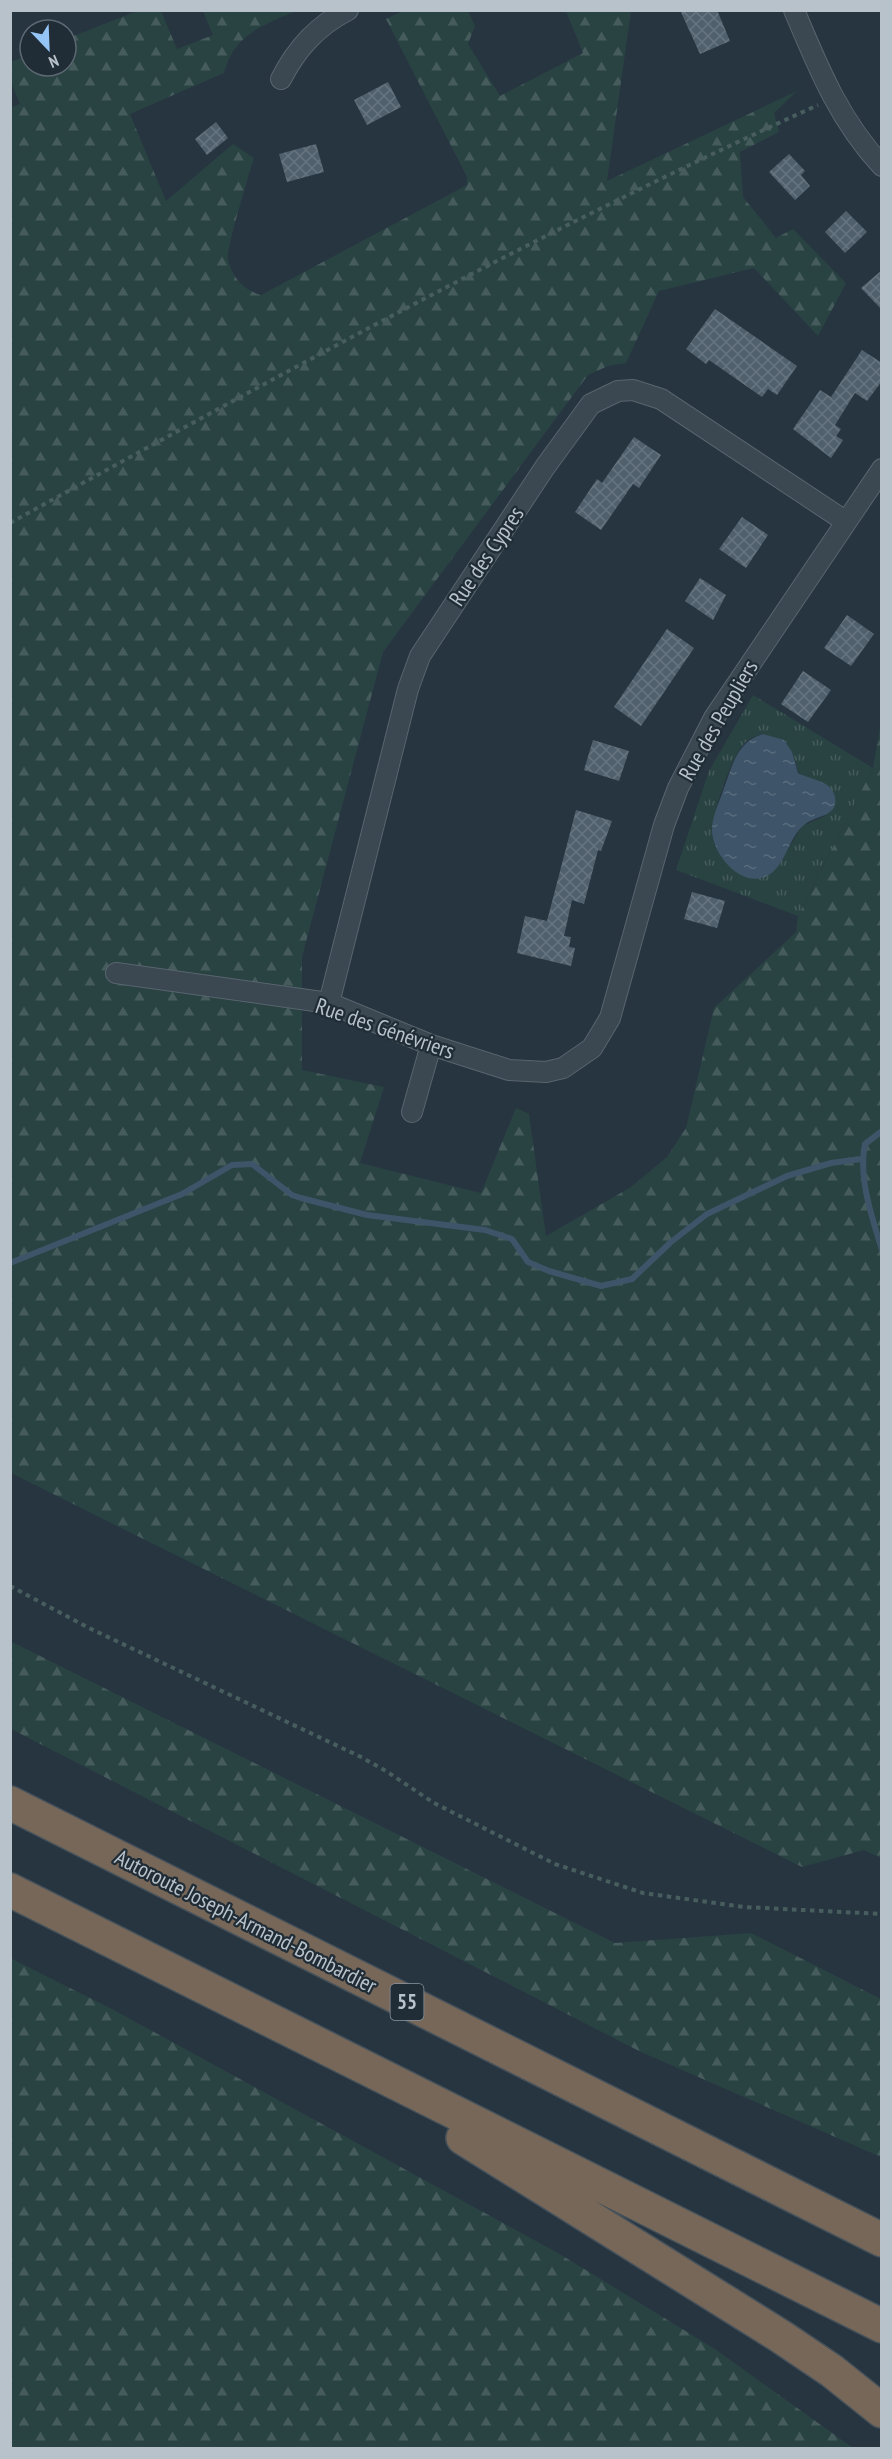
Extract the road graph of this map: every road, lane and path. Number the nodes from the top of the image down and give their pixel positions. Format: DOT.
graph roads {
  1 [pos="794,10"];
  2 [pos="344,11"];
  3 [pos="281,79"];
  4 [pos="832,98"];
  5 [pos="882,166"];
  6 [pos="882,469"];
  7 [pos="845,521"];
  8 [pos="10,523"];
  9 [pos="116,973"];
  10 [pos="329,1003"];
  11 [pos="431,1045"];
  12 [pos="579,1060"];
  13 [pos="412,1112"];
  14 [pos="10,1587"];
  15 [pos="10,1803"];
  16 [pos="10,1890"];
  17 [pos="882,1914"];
  18 [pos="315,2044"];
  19 [pos="803,2200"];
  20 [pos="882,2231"];
  21 [pos="882,2240"];
  22 [pos="882,2326"];
  23 [pos="882,2411"];
  1 -- 4 [label="street"];
  2 -- 3 [label="street"];
  4 -- 5 [label="street"];
  4 -- 8 [label="path"];
  6 -- 7 [label="street, Rue des Peupliers"];
  7 -- 10 [label="street, Rue des Cypres"];
  7 -- 12 [label="street, Rue des Peupliers"];
  9 -- 10 [label="street, Rue des Génévriers"];
  10 -- 11 [label="street, Rue des Génévriers"];
  11 -- 12 [label="street, Rue des Génévriers"];
  11 -- 13 [label="street"];
  14 -- 17 [label="path"];
  15 -- 19 [label="highway, Autoroute Joseph-Armand-Bombardier / 55"];
  16 -- 18 [label="highway"];
  18 -- 22 [label="highway"];
  18 -- 23 [label="highway"];
  19 -- 20 [label="highway"];
  19 -- 21 [label="highway"];
}
